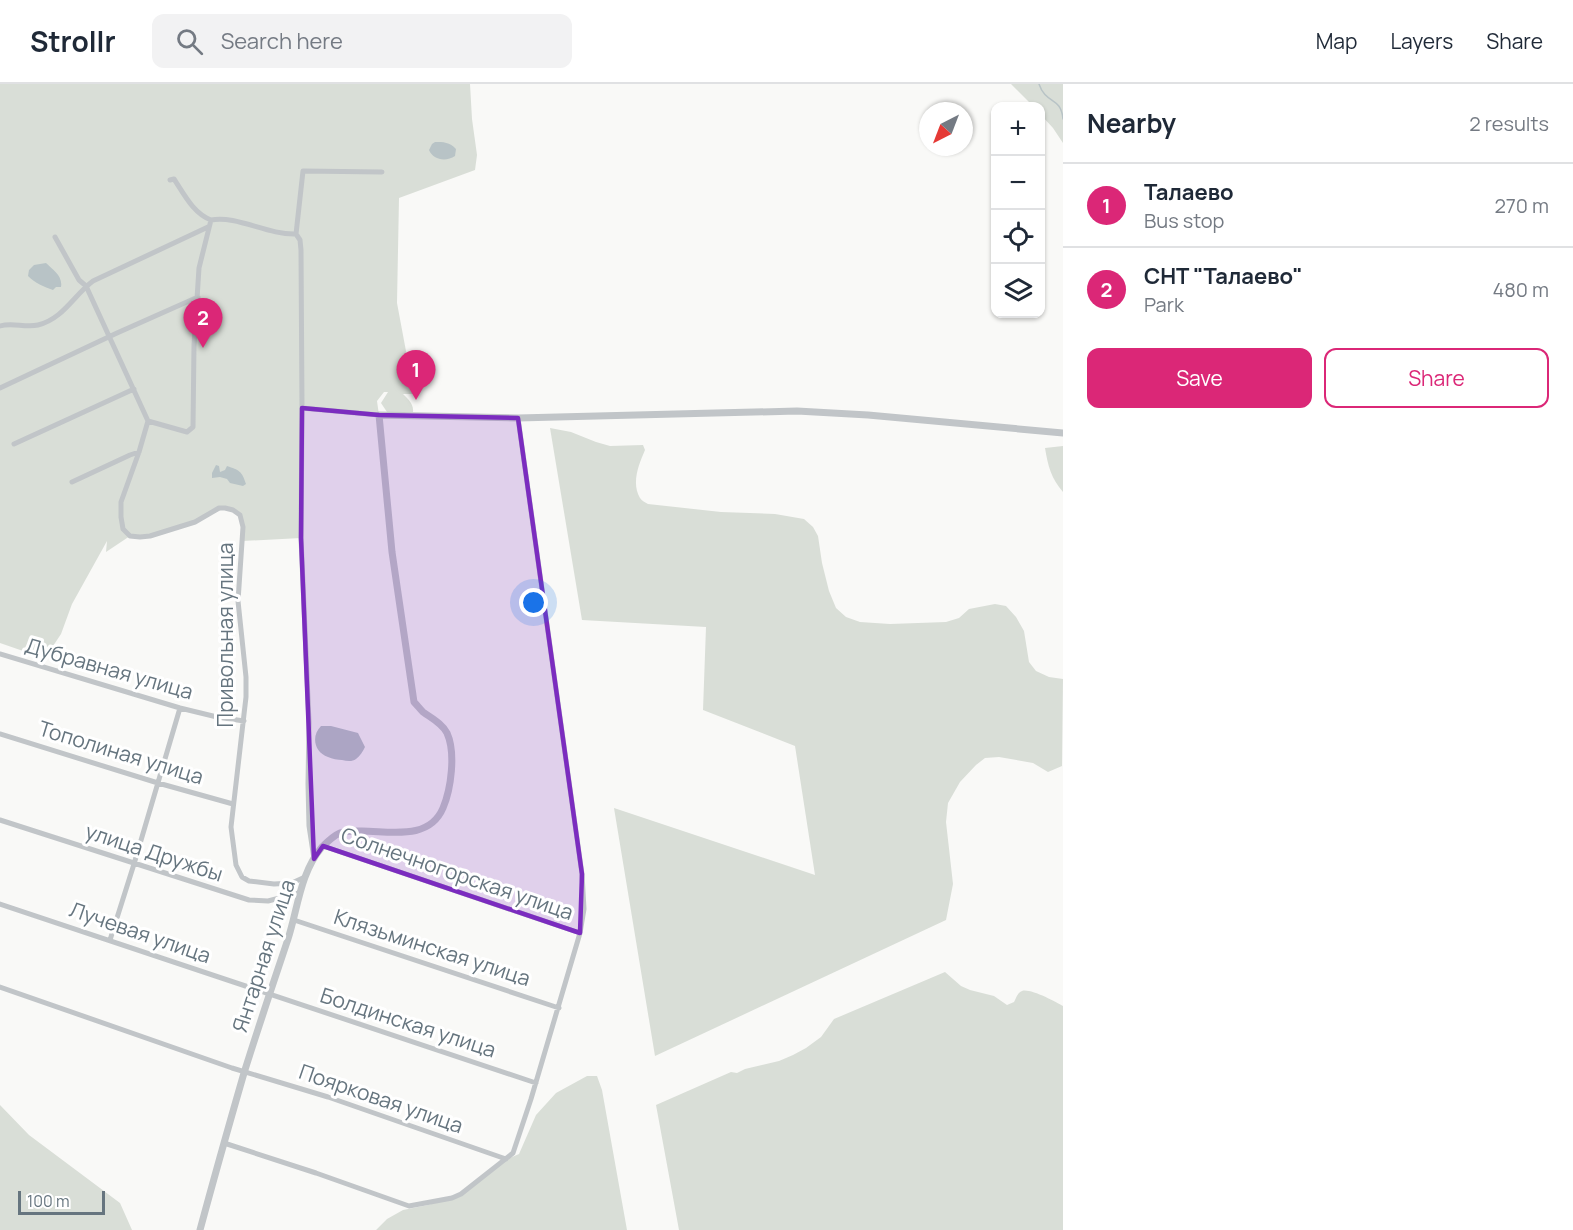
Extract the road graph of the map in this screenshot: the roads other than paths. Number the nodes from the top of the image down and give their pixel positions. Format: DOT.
graph roads {
  1 [pos="382,172"];
  2 [pos="170,180"];
  3 [pos="211,220"];
  4 [pos="208,227"];
  5 [pos="296,234"];
  6 [pos="55,237"];
  7 [pos="86,286"];
  8 [pos="198,297"];
  9 [pos="0,326"];
  10 [pos="109,338"];
  11 [pos="0,388"];
  12 [pos="134,389"];
  13 [pos="302,408"];
  14 [pos="379,416"];
  15 [pos="518,418"];
  16 [pos="148,421"];
  17 [pos="1063,433"];
  18 [pos="14,444"];
  19 [pos="139,452"];
  20 [pos="72,482"];
  21 [pos="0,654"];
  22 [pos="180,708"];
  23 [pos="244,721"];
  24 [pos="0,734"];
  25 [pos="158,783"];
  26 [pos="233,804"];
  27 [pos="0,820"];
  28 [pos="323,846"];
  29 [pos="314,859"];
  30 [pos="134,864"];
  31 [pos="306,876"];
  32 [pos="299,893"];
  33 [pos="0,904"];
  34 [pos="294,920"];
  35 [pos="580,933"];
  36 [pos="110,940"];
  37 [pos="0,987"];
  38 [pos="270,995"];
  39 [pos="559,1008"];
  40 [pos="245,1071"];
  41 [pos="536,1083"];
  42 [pos="224,1143"];
  43 [pos="506,1159"];
  44 [pos="200,1230"];
  1 -- 5 [label="street"];
  2 -- 3 [label="street"];
  3 -- 4 [label="street"];
  3 -- 5 [label="street"];
  4 -- 7 [label="street"];
  4 -- 8 [label="street"];
  5 -- 13 [label="street"];
  6 -- 7 [label="street"];
  7 -- 9 [label="street"];
  7 -- 10 [label="street"];
  8 -- 10 [label="street"];
  8 -- 16 [label="street"];
  10 -- 11 [label="street"];
  10 -- 12 [label="street"];
  12 -- 16 [label="street"];
  12 -- 18 [label="street"];
  13 -- 14 [label="street"];
  13 -- 29 [label="street"];
  14 -- 15 [label="street"];
  14 -- 28 [label="street, Янтарная улица"];
  15 -- 17 [label="street"];
  15 -- 35 [label="street"];
  16 -- 19 [label="street"];
  19 -- 20 [label="street"];
  19 -- 23 [label="street, Привольная улица"];
  21 -- 22 [label="street, Дубравная улица"];
  22 -- 23 [label="street, Дубравная улица"];
  22 -- 25 [label="street"];
  23 -- 26 [label="street, Привольная улица"];
  24 -- 25 [label="street, Тополиная улица"];
  25 -- 26 [label="street, Тополиная улица"];
  25 -- 30 [label="street"];
  26 -- 31 [label="street, Привольная улица"];
  27 -- 30 [label="street, улица Дружбы"];
  28 -- 29 [label="street, Янтарная улица"];
  28 -- 35 [label="street, Солнечногорская улица"];
  29 -- 31 [label="street, Янтарная улица"];
  30 -- 32 [label="street, улица Дружбы"];
  30 -- 36 [label="street"];
  31 -- 32 [label="street, Янтарная улица"];
  32 -- 34 [label="street, Янтарная улица"];
  33 -- 36 [label="street, Лучевая улица"];
  34 -- 38 [label="street, Янтарная улица"];
  34 -- 39 [label="street, Клязьминская улица"];
  35 -- 39 [label="street"];
  36 -- 38 [label="street, Лучевая улица"];
  37 -- 40 [label="street, Поярковая улица"];
  38 -- 40 [label="street, Янтарная улица"];
  38 -- 41 [label="street, Болдинская улица"];
  39 -- 41 [label="street"];
  40 -- 42 [label="street, Янтарная улица"];
  40 -- 43 [label="street, Поярковая улица"];
  41 -- 43 [label="street"];
  42 -- 43 [label="street"];
  42 -- 44 [label="street, Янтарная улица"];
}
